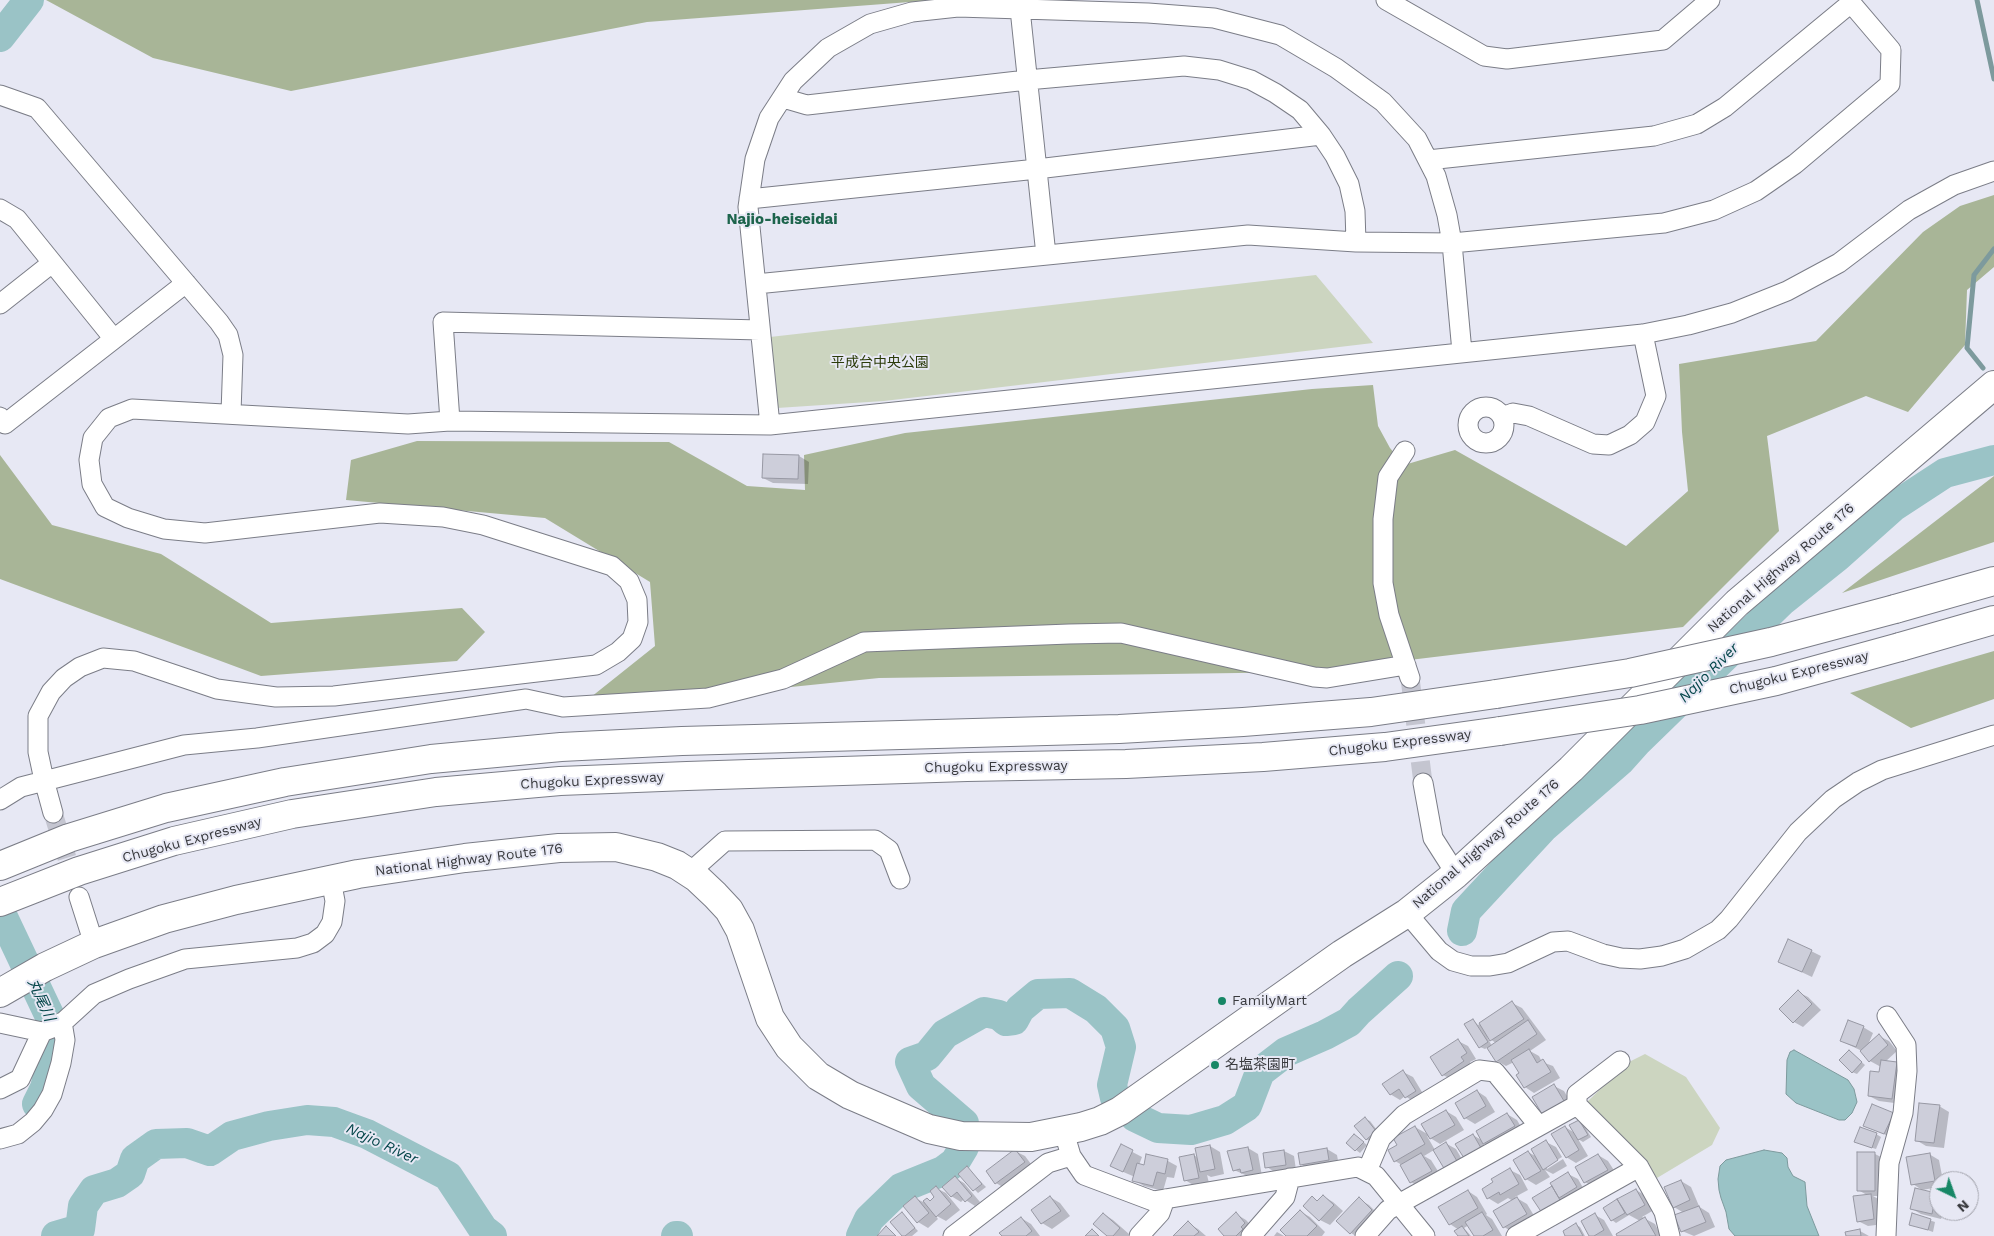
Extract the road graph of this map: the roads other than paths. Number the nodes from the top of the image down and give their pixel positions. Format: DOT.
graph roads {
  1 [pos="1386,0"];
  2 [pos="1710,0"];
  3 [pos="1020,9"];
  4 [pos="1199,9"];
  5 [pos="1027,80"];
  6 [pos="0,95"];
  7 [pos="783,98"];
  8 [pos="1321,135"];
  9 [pos="1428,160"];
  10 [pos="1037,168"];
  11 [pos="1994,172"];
  12 [pos="749,199"];
  13 [pos="0,209"];
  14 [pos="1356,242"];
  15 [pos="1452,243"];
  16 [pos="1046,255"];
  17 [pos="52,263"];
  18 [pos="186,283"];
  19 [pos="756,284"];
  20 [pos="0,304"];
  21 [pos="760,330"];
  22 [pos="1643,334"];
  23 [pos="114,339"];
  24 [pos="1462,352"];
  25 [pos="1994,385"];
  26 [pos="231,413"];
  27 [pos="0,417"];
  28 [pos="1502,417"];
  29 [pos="450,420"];
  30 [pos="770,425"];
  31 [pos="1404,452"];
  32 [pos="1994,581"];
  33 [pos="1994,620"];
  34 [pos="1994,735"];
  35 [pos="44,780"];
  36 [pos="1423,783"];
  37 [pos="0,800"];
  38 [pos="54,813"];
  39 [pos="0,866"];
  40 [pos="689,873"];
  41 [pos="1456,874"];
  42 [pos="900,879"];
  43 [pos="331,880"];
  44 [pos="79,897"];
  45 [pos="0,902"];
  46 [pos="1407,913"];
  47 [pos="94,944"];
  48 [pos="0,993"];
  49 [pos="1887,1016"];
  50 [pos="62,1022"];
  51 [pos="0,1023"];
  52 [pos="42,1032"];
  53 [pos="1620,1061"];
  54 [pos="0,1089"];
  55 [pos="1577,1105"];
  56 [pos="1539,1126"];
  57 [pos="0,1140"];
  58 [pos="1068,1144"];
  59 [pos="1639,1167"];
  60 [pos="1367,1171"];
  61 [pos="1290,1178"];
  62 [pos="1165,1198"];
  63 [pos="1400,1204"];
  64 [pos="953,1236"];
  65 [pos="1139,1236"];
  66 [pos="1251,1236"];
  67 [pos="1365,1236"];
  68 [pos="1425,1236"];
  69 [pos="1516,1236"];
  70 [pos="1670,1236"];
  71 [pos="1886,1236"];
  1 -- 2 [label="street"];
  3 -- 4 [label="street"];
  3 -- 5 [label="street"];
  3 -- 7 [label="street"];
  4 -- 9 [label="street"];
  5 -- 7 [label="street"];
  5 -- 8 [label="street"];
  5 -- 10 [label="street"];
  6 -- 18 [label="street"];
  7 -- 12 [label="street"];
  8 -- 10 [label="street"];
  8 -- 14 [label="street"];
  9 -- 15 [label="street"];
  9 -- 15 [label="street"];
  10 -- 12 [label="street"];
  10 -- 16 [label="street"];
  11 -- 22 [label="street"];
  12 -- 19 [label="street"];
  13 -- 17 [label="street"];
  14 -- 15 [label="street"];
  14 -- 16 [label="street"];
  15 -- 24 [label="street"];
  16 -- 19 [label="street"];
  17 -- 20 [label="street"];
  17 -- 23 [label="street"];
  18 -- 23 [label="street"];
  18 -- 26 [label="street"];
  19 -- 21 [label="street"];
  21 -- 29 [label="street"];
  21 -- 30 [label="street"];
  22 -- 24 [label="street"];
  22 -- 28 [label="street"];
  23 -- 27 [label="street"];
  24 -- 30 [label="street"];
  25 -- 41 [label="highway, National Highway Route 176"];
  26 -- 29 [label="street"];
  26 -- 35 [label="street"];
  29 -- 30 [label="street"];
  31 -- 35 [label="street"];
  32 -- 39 [label="highway, bridge"];
  33 -- 45 [label="highway, Chugoku Expressway, bridge"];
  34 -- 46 [label="street"];
  35 -- 37 [label="street"];
  35 -- 38 [label="street"];
  36 -- 41 [label="street"];
  40 -- 42 [label="street"];
  40 -- 43 [label="highway, National Highway Route 176"];
  40 -- 58 [label="highway, National Highway Route 176"];
  41 -- 46 [label="highway, National Highway Route 176"];
  43 -- 47 [label="highway, National Highway Route 176"];
  43 -- 50 [label="street"];
  44 -- 47 [label="street"];
  46 -- 58 [label="highway, National Highway Route 176"];
  47 -- 48 [label="highway, National Highway Route 176"];
  49 -- 71 [label="street"];
  50 -- 52 [label="street"];
  50 -- 57 [label="street"];
  51 -- 52 [label="street"];
  52 -- 54 [label="street"];
  53 -- 55 [label="street"];
  55 -- 56 [label="street"];
  55 -- 59 [label="street"];
  56 -- 60 [label="street"];
  56 -- 63 [label="street"];
  58 -- 62 [label="street"];
  58 -- 64 [label="street"];
  59 -- 69 [label="street"];
  59 -- 70 [label="street"];
  60 -- 61 [label="street"];
  60 -- 63 [label="street"];
  61 -- 62 [label="street"];
  61 -- 66 [label="street"];
  62 -- 65 [label="street"];
  63 -- 67 [label="street"];
  63 -- 68 [label="street"];
}
